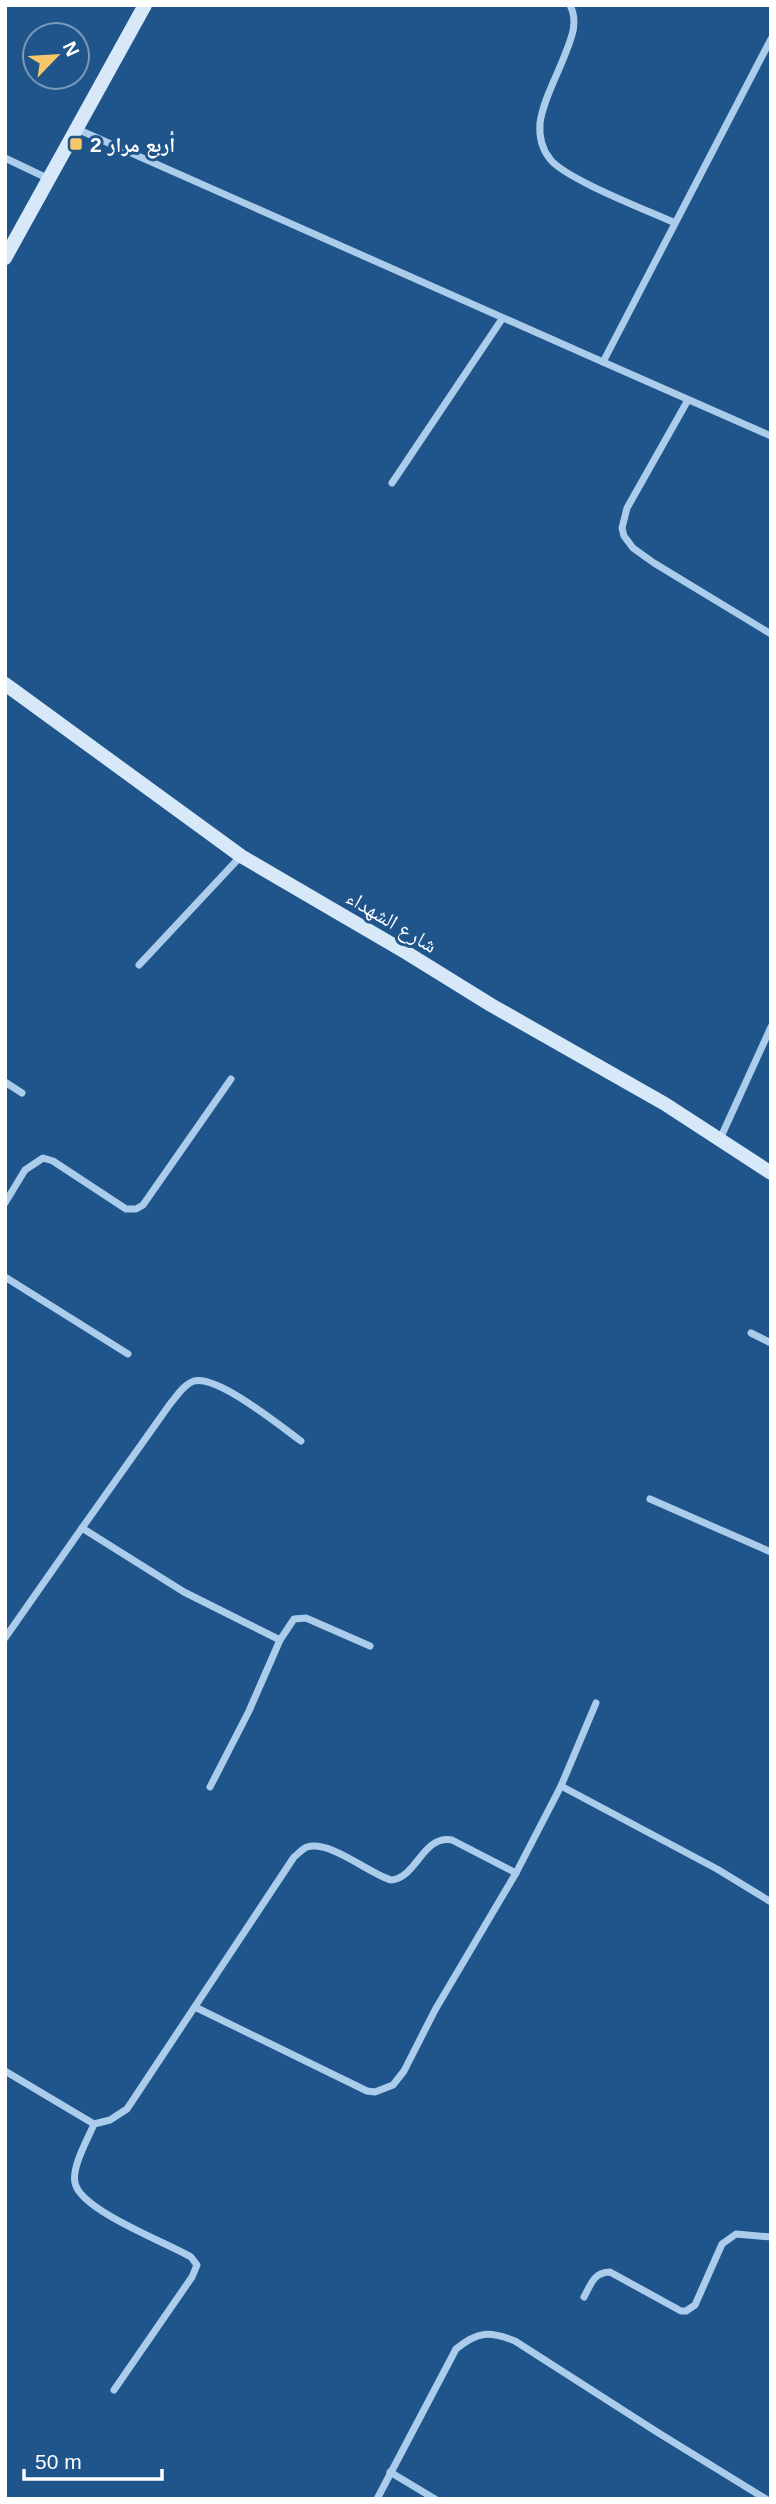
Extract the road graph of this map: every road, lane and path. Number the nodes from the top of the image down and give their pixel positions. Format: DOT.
graph roads {
  1 [pos="145,5"];
  2 [pos="570,5"];
  3 [pos="771,39"];
  4 [pos="77,129"];
  5 [pos="5,158"];
  6 [pos="48,179"];
  7 [pos="675,223"];
  8 [pos="5,258"];
  9 [pos="502,318"];
  10 [pos="603,362"];
  11 [pos="688,400"];
  12 [pos="771,436"];
  13 [pos="392,483"];
  14 [pos="771,634"];
  15 [pos="5,684"];
  16 [pos="241,856"];
  17 [pos="139,965"];
  18 [pos="771,1027"];
  19 [pos="231,1079"];
  20 [pos="5,1082"];
  21 [pos="22,1093"];
  22 [pos="720,1139"];
  23 [pos="771,1173"];
  24 [pos="5,1203"];
  25 [pos="5,1277"];
  26 [pos="751,1333"];
  27 [pos="771,1343"];
  28 [pos="128,1354"];
  29 [pos="302,1441"];
  30 [pos="650,1499"];
  31 [pos="82,1528"];
  32 [pos="771,1552"];
  33 [pos="5,1638"];
  34 [pos="280,1640"];
  35 [pos="370,1646"];
  36 [pos="596,1703"];
  37 [pos="561,1786"];
  38 [pos="210,1787"];
  39 [pos="516,1873"];
  40 [pos="771,1902"];
  41 [pos="195,2007"];
  42 [pos="5,2071"];
  43 [pos="94,2124"];
  44 [pos="771,2237"];
  45 [pos="584,2297"];
  46 [pos="114,2390"];
  47 [pos="390,2472"];
  48 [pos="377,2499"];
  49 [pos="435,2499"];
  50 [pos="766,2499"];
  1 -- 4 [label="street"];
  2 -- 7 [label="street"];
  3 -- 7 [label="street"];
  4 -- 6 [label="street"];
  4 -- 9 [label="street"];
  5 -- 6 [label="street"];
  6 -- 8 [label="street"];
  7 -- 10 [label="street"];
  9 -- 10 [label="street"];
  9 -- 13 [label="street"];
  10 -- 11 [label="street"];
  11 -- 12 [label="street"];
  11 -- 14 [label="street"];
  15 -- 16 [label="street, شارع الشهداء"];
  16 -- 17 [label="street"];
  16 -- 22 [label="street, شارع الشهداء"];
  18 -- 22 [label="street"];
  19 -- 24 [label="street"];
  20 -- 21 [label="street"];
  22 -- 23 [label="street, شارع الشهداء"];
  25 -- 28 [label="street"];
  26 -- 27 [label="street"];
  29 -- 31 [label="street"];
  30 -- 32 [label="street"];
  31 -- 33 [label="street"];
  31 -- 34 [label="street"];
  34 -- 35 [label="street"];
  34 -- 38 [label="street"];
  36 -- 37 [label="street"];
  37 -- 39 [label="street"];
  37 -- 40 [label="street"];
  39 -- 41 [label="street"];
  39 -- 41 [label="street"];
  41 -- 43 [label="street"];
  42 -- 43 [label="street"];
  43 -- 46 [label="street"];
  44 -- 45 [label="street"];
  47 -- 48 [label="street"];
  47 -- 49 [label="street"];
  47 -- 50 [label="street"];
}
